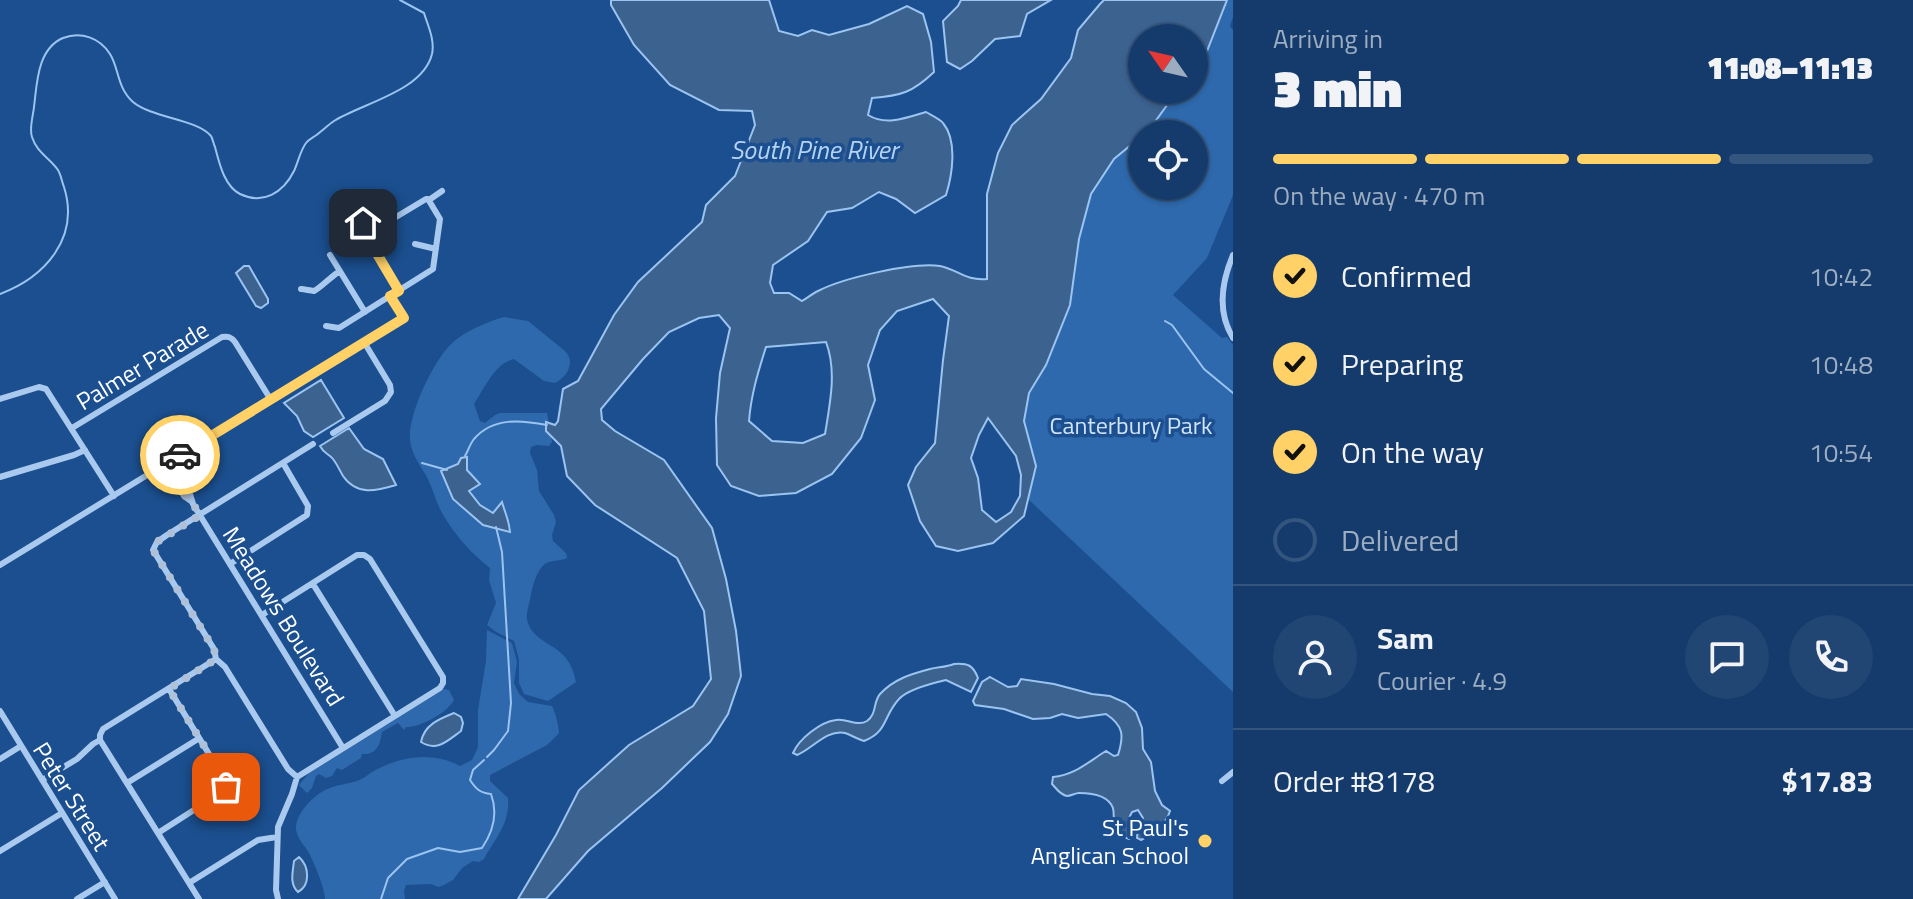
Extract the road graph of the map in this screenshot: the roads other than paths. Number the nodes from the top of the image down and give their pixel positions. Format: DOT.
graph roads {
  1 [pos="442,191"];
  2 [pos="429,200"];
  3 [pos="396,217"];
  4 [pos="373,220"];
  5 [pos="364,225"];
  6 [pos="352,230"];
  7 [pos="415,244"];
  8 [pos="436,249"];
  9 [pos="330,255"];
  10 [pos="1233,255"];
  11 [pos="340,271"];
  12 [pos="301,289"];
  13 [pos="399,291"];
  14 [pos="390,296"];
  15 [pos="365,312"];
  16 [pos="326,326"];
  17 [pos="1233,338"];
  18 [pos="364,342"];
  19 [pos="0,399"];
  20 [pos="271,400"];
  21 [pos="72,428"];
  22 [pos="333,433"];
  23 [pos="313,444"];
  24 [pos="85,450"];
  25 [pos="168,463"];
  26 [pos="283,463"];
  27 [pos="0,477"];
  28 [pos="114,496"];
  29 [pos="200,515"];
  30 [pos="230,564"];
  31 [pos="0,565"];
  32 [pos="313,584"];
  33 [pos="262,615"];
  34 [pos="216,659"];
  35 [pos="169,689"];
  36 [pos="0,711"];
  37 [pos="395,716"];
  38 [pos="198,739"];
  39 [pos="100,740"];
  40 [pos="21,746"];
  41 [pos="343,748"];
  42 [pos="0,759"];
  43 [pos="1233,772"];
  44 [pos="297,777"];
  45 [pos="42,780"];
  46 [pos="1222,781"];
  47 [pos="127,783"];
  48 [pos="62,813"];
  49 [pos="158,833"];
  50 [pos="277,837"];
  51 [pos="0,851"];
  52 [pos="105,882"];
  53 [pos="189,883"];
  54 [pos="77,899"];
  55 [pos="115,899"];
  56 [pos="199,899"];
  57 [pos="278,899"];
  1 -- 2 [label="street"];
  2 -- 3 [label="street"];
  2 -- 8 [label="street"];
  4 -- 5 [label="street"];
  5 -- 6 [label="street"];
  5 -- 13 [label="street"];
  7 -- 8 [label="street"];
  8 -- 13 [label="street"];
  9 -- 11 [label="street"];
  10 -- 17 [label="street"];
  11 -- 12 [label="street"];
  11 -- 15 [label="street"];
  13 -- 14 [label="street"];
  14 -- 15 [label="street"];
  14 -- 18 [label="street"];
  15 -- 16 [label="street"];
  18 -- 20 [label="street"];
  18 -- 22 [label="street"];
  19 -- 21 [label="street"];
  20 -- 21 [label="street, Palmer Parade"];
  20 -- 25 [label="street"];
  21 -- 24 [label="street"];
  23 -- 26 [label="street"];
  24 -- 27 [label="street"];
  24 -- 28 [label="street"];
  25 -- 28 [label="street"];
  25 -- 29 [label="street, Meadows Boulevard"];
  26 -- 29 [label="street"];
  26 -- 30 [label="street"];
  28 -- 31 [label="street"];
  29 -- 30 [label="street, Meadows Boulevard"];
  29 -- 34 [label="street"];
  30 -- 33 [label="street, Meadows Boulevard"];
  32 -- 33 [label="street"];
  32 -- 37 [label="street"];
  32 -- 37 [label="street"];
  33 -- 41 [label="street, Meadows Boulevard"];
  34 -- 35 [label="street"];
  34 -- 44 [label="street"];
  35 -- 38 [label="street"];
  35 -- 39 [label="street"];
  36 -- 40 [label="street, Peter Street"];
  37 -- 41 [label="street"];
  38 -- 47 [label="street"];
  38 -- 49 [label="street"];
  39 -- 45 [label="street"];
  39 -- 47 [label="street"];
  40 -- 42 [label="street"];
  40 -- 45 [label="street, Peter Street"];
  41 -- 44 [label="street"];
  43 -- 46 [label="street"];
  44 -- 50 [label="street"];
  45 -- 48 [label="street, Peter Street"];
  47 -- 49 [label="street"];
  48 -- 51 [label="street"];
  48 -- 52 [label="street, Peter Street"];
  49 -- 53 [label="street"];
  50 -- 53 [label="street"];
  50 -- 57 [label="street"];
  52 -- 54 [label="street"];
  52 -- 55 [label="street, Peter Street"];
  53 -- 56 [label="street"];
}
